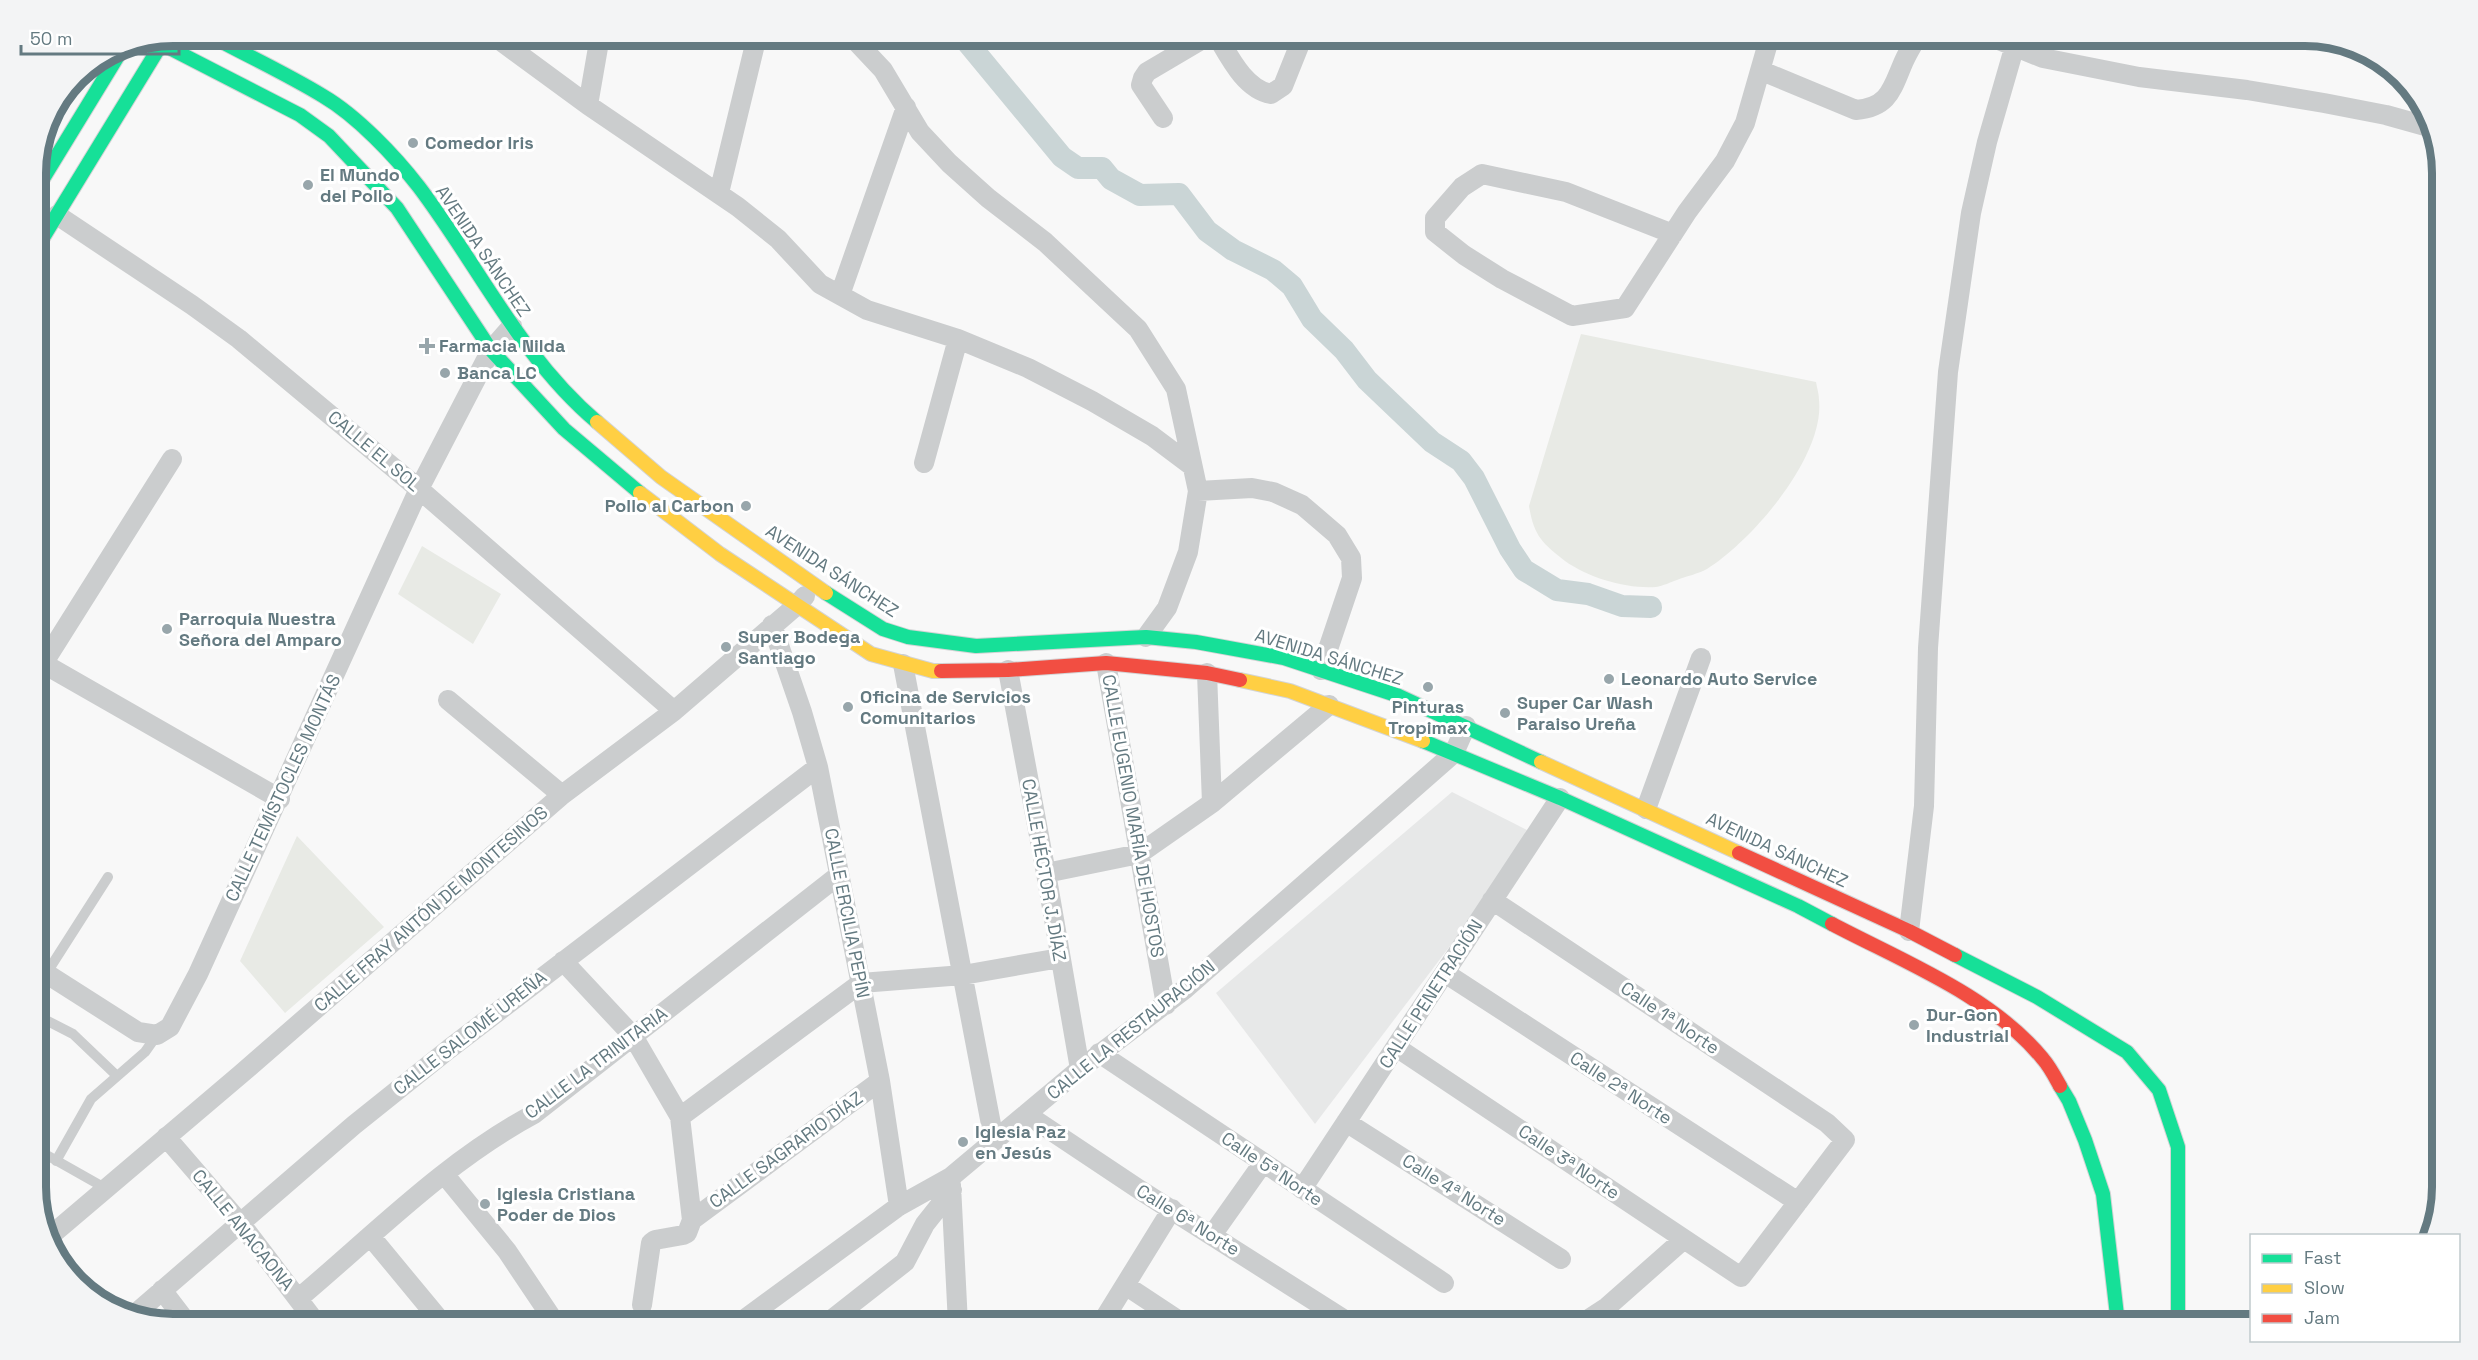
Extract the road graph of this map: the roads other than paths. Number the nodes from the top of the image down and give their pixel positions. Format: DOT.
graph roads {
  1 [pos="1299,46"];
  2 [pos="1768,46"];
  3 [pos="1912,46"];
  4 [pos="2015,46"];
  5 [pos="2017,46"];
  6 [pos="173,47"];
  7 [pos="232,47"];
  8 [pos="509,47"];
  9 [pos="598,47"];
  10 [pos="754,47"];
  11 [pos="861,47"];
  12 [pos="1190,47"];
  13 [pos="1223,47"];
  14 [pos="155,48"];
  15 [pos="115,61"];
  16 [pos="1762,71"];
  17 [pos="588,105"];
  18 [pos="906,107"];
  19 [pos="1163,118"];
  20 [pos="2422,125"];
  21 [pos="47,172"];
  22 [pos="719,193"];
  23 [pos="57,215"];
  24 [pos="47,231"];
  25 [pos="1673,234"];
  26 [pos="840,295"];
  27 [pos="512,326"];
  28 [pos="958,339"];
  29 [pos="491,350"];
  30 [pos="172,459"];
  31 [pos="924,463"];
  32 [pos="1192,466"];
  33 [pos="420,489"];
  34 [pos="1198,491"];
  35 [pos="814,585"];
  36 [pos="796,606"];
  37 [pos="771,625"];
  38 [pos="1146,637"];
  39 [pos="1701,658"];
  40 [pos="47,659"];
  41 [pos="1106,663"];
  42 [pos="903,664"];
  43 [pos="1008,670"];
  44 [pos="1321,670"];
  45 [pos="1207,673"];
  46 [pos="47,674"];
  47 [pos="448,700"];
  48 [pos="1329,705"];
  49 [pos="675,711"];
  50 [pos="1466,726"];
  51 [pos="1454,753"];
  52 [pos="818,767"];
  53 [pos="562,795"];
  54 [pos="1560,798"];
  55 [pos="280,799"];
  56 [pos="1212,803"];
  57 [pos="1646,809"];
  58 [pos="1139,854"];
  59 [pos="1046,873"];
  60 [pos="839,875"];
  61 [pos="108,877"];
  62 [pos="1492,900"];
  63 [pos="1909,931"];
  64 [pos="1060,958"];
  65 [pos="562,961"];
  66 [pos="47,963"];
  67 [pos="1445,973"];
  68 [pos="47,975"];
  69 [pos="963,975"];
  70 [pos="861,983"];
  71 [pos="1166,1005"];
  72 [pos="47,1021"];
  73 [pos="164,1031"];
  74 [pos="633,1036"];
  75 [pos="1396,1047"];
  76 [pos="1099,1053"];
  77 [pos="1080,1069"];
  78 [pos="116,1075"];
  79 [pos="880,1082"];
  80 [pos="1026,1114"];
  81 [pos="680,1117"];
  82 [pos="1346,1122"];
  83 [pos="166,1137"];
  84 [pos="994,1140"];
  85 [pos="47,1156"];
  86 [pos="56,1161"];
  87 [pos="1263,1163"];
  88 [pos="444,1174"];
  89 [pos="951,1183"];
  90 [pos="105,1188"];
  91 [pos="1302,1189"];
  92 [pos="1798,1202"];
  93 [pos="899,1206"];
  94 [pos="1172,1209"];
  95 [pos="692,1220"];
  96 [pos="240,1224"];
  97 [pos="55,1232"];
  98 [pos="1212,1235"];
  99 [pos="371,1237"];
  100 [pos="1684,1239"];
  101 [pos="1562,1258"];
  102 [pos="1444,1283"];
  103 [pos="1125,1285"];
  104 [pos="162,1290"];
  105 [pos="299,1298"];
  106 [pos="642,1305"];
  107 [pos="141,1309"];
  108 [pos="180,1314"];
  109 [pos="310,1314"];
  110 [pos="435,1314"];
  111 [pos="549,1314"];
  112 [pos="752,1314"];
  113 [pos="839,1314"];
  114 [pos="958,1314"];
  115 [pos="1107,1314"];
  116 [pos="1169,1314"];
  117 [pos="1335,1314"];
  118 [pos="1596,1314"];
  119 [pos="2117,1314"];
  120 [pos="2178,1314"];
  1 -- 13 [label="street"];
  2 -- 16 [label="street"];
  3 -- 16 [label="street"];
  4 -- 63 [label="street"];
  5 -- 20 [label="street"];
  6 -- 29 [label="street"];
  7 -- 27 [label="street, AVENIDA SÁNCHEZ"];
  8 -- 17 [label="street"];
  9 -- 17 [label="street"];
  10 -- 22 [label="street"];
  11 -- 18 [label="street"];
  12 -- 19 [label="street"];
  14 -- 23 [label="street"];
  15 -- 21 [label="street"];
  16 -- 25 [label="street"];
  17 -- 22 [label="street"];
  18 -- 26 [label="street"];
  18 -- 32 [label="street"];
  22 -- 26 [label="street"];
  23 -- 24 [label="street"];
  23 -- 33 [label="street, CALLE EL SOL"];
  25 -- 25 [label="street"];
  26 -- 28 [label="street"];
  27 -- 29 [label="street, CALLE TEMÍSTOCLES MONTÁS"];
  27 -- 35 [label="street, AVENIDA SÁNCHEZ"];
  28 -- 31 [label="street"];
  28 -- 32 [label="street"];
  29 -- 33 [label="street, CALLE TEMÍSTOCLES MONTÁS"];
  29 -- 36 [label="street"];
  30 -- 40 [label="street"];
  32 -- 34 [label="street"];
  33 -- 49 [label="street, CALLE EL SOL"];
  33 -- 55 [label="street, CALLE TEMÍSTOCLES MONTÁS"];
  34 -- 38 [label="street"];
  34 -- 44 [label="street"];
  35 -- 36 [label="street, CALLE FRAY ANTÓN DE MONTESINOS"];
  35 -- 38 [label="street, AVENIDA SÁNCHEZ"];
  36 -- 37 [label="street, CALLE FRAY ANTÓN DE MONTESINOS"];
  36 -- 42 [label="street"];
  37 -- 49 [label="street, CALLE FRAY ANTÓN DE MONTESINOS"];
  37 -- 52 [label="street, CALLE ERCILIA PEPÍN"];
  38 -- 44 [label="street, AVENIDA SÁNCHEZ"];
  39 -- 57 [label="street"];
  41 -- 43 [label="street"];
  41 -- 45 [label="street"];
  41 -- 58 [label="street, CALLE EUGENIO MARÍA DE HOSTOS"];
  42 -- 43 [label="street"];
  42 -- 69 [label="street"];
  43 -- 59 [label="street, CALLE HÉCTOR J. DÍAZ"];
  44 -- 50 [label="street, AVENIDA SÁNCHEZ"];
  45 -- 48 [label="street"];
  45 -- 56 [label="street"];
  46 -- 55 [label="street"];
  47 -- 53 [label="street"];
  48 -- 51 [label="street"];
  48 -- 56 [label="street"];
  49 -- 53 [label="street, CALLE FRAY ANTÓN DE MONTESINOS"];
  50 -- 51 [label="street, CALLE LA RESTAURACIÓN"];
  50 -- 57 [label="street, AVENIDA SÁNCHEZ"];
  51 -- 54 [label="street"];
  51 -- 71 [label="street, CALLE LA RESTAURACIÓN"];
  52 -- 60 [label="street, CALLE ERCILIA PEPÍN"];
  52 -- 65 [label="street, CALLE SALOMÉ UREÑA"];
  53 -- 83 [label="street, CALLE FRAY ANTÓN DE MONTESINOS"];
  54 -- 62 [label="street, CALLE PENETRACIÓN"];
  54 -- 119 [label="street"];
  55 -- 73 [label="street, CALLE TEMÍSTOCLES MONTÁS"];
  56 -- 58 [label="street"];
  57 -- 63 [label="street, AVENIDA SÁNCHEZ"];
  58 -- 59 [label="street"];
  58 -- 71 [label="street, CALLE EUGENIO MARÍA DE HOSTOS"];
  59 -- 64 [label="street, CALLE HÉCTOR J. DÍAZ"];
  60 -- 70 [label="street, CALLE ERCILIA PEPÍN"];
  60 -- 74 [label="street, CALLE LA TRINITARIA"];
  61 -- 66 [label="lane"];
  62 -- 67 [label="street, CALLE PENETRACIÓN"];
  62 -- 92 [label="street, Calle 1ª Norte"];
  63 -- 120 [label="street, AVENIDA SÁNCHEZ"];
  64 -- 69 [label="street"];
  64 -- 77 [label="street, CALLE HÉCTOR J. DÍAZ"];
  65 -- 74 [label="street"];
  65 -- 96 [label="street, CALLE SALOMÉ UREÑA"];
  67 -- 75 [label="street, CALLE PENETRACIÓN"];
  67 -- 92 [label="street, Calle 2ª Norte"];
  68 -- 73 [label="street"];
  69 -- 70 [label="street"];
  69 -- 84 [label="street"];
  70 -- 79 [label="street, CALLE ERCILIA PEPÍN"];
  70 -- 81 [label="street"];
  71 -- 76 [label="street, CALLE LA RESTAURACIÓN"];
  72 -- 78 [label="lane"];
  73 -- 78 [label="lane"];
  74 -- 81 [label="street"];
  74 -- 88 [label="street, CALLE LA TRINITARIA"];
  75 -- 82 [label="street, CALLE PENETRACIÓN"];
  75 -- 100 [label="street, Calle 3ª Norte"];
  76 -- 77 [label="street, CALLE LA RESTAURACIÓN"];
  76 -- 87 [label="street, Calle 5ª Norte"];
  77 -- 80 [label="street, CALLE LA RESTAURACIÓN"];
  78 -- 86 [label="lane"];
  79 -- 93 [label="street, CALLE ERCILIA PEPÍN"];
  79 -- 95 [label="street, CALLE SAGRARIO DÍAZ"];
  80 -- 84 [label="street, CALLE LA RESTAURACIÓN"];
  80 -- 94 [label="street, Calle 6ª Norte"];
  81 -- 95 [label="street"];
  82 -- 91 [label="street, CALLE PENETRACIÓN"];
  82 -- 101 [label="street, Calle 4ª Norte"];
  83 -- 90 [label="street, CALLE FRAY ANTÓN DE MONTESINOS"];
  83 -- 96 [label="street, CALLE ANACAONA"];
  84 -- 89 [label="street, CALLE LA RESTAURACIÓN"];
  85 -- 86 [label="lane"];
  86 -- 90 [label="lane"];
  87 -- 91 [label="street, Calle 5ª Norte"];
  87 -- 98 [label="street"];
  88 -- 99 [label="street, CALLE LA TRINITARIA"];
  88 -- 111 [label="street"];
  89 -- 93 [label="street, CALLE LA RESTAURACIÓN"];
  89 -- 113 [label="street"];
  89 -- 114 [label="street"];
  90 -- 97 [label="street, CALLE FRAY ANTÓN DE MONTESINOS"];
  91 -- 102 [label="street, Calle 5ª Norte"];
  92 -- 100 [label="street, Calle 3ª Norte"];
  93 -- 112 [label="street, CALLE LA RESTAURACIÓN"];
  94 -- 98 [label="street, Calle 6ª Norte"];
  94 -- 103 [label="street"];
  95 -- 106 [label="street, CALLE SAGRARIO DÍAZ"];
  96 -- 104 [label="street, CALLE SALOMÉ UREÑA"];
  96 -- 105 [label="street, CALLE ANACAONA"];
  98 -- 117 [label="street, Calle 6ª Norte"];
  99 -- 105 [label="street, CALLE LA TRINITARIA"];
  99 -- 110 [label="street"];
  100 -- 118 [label="street"];
  103 -- 115 [label="street"];
  103 -- 116 [label="street"];
  104 -- 107 [label="street, CALLE SALOMÉ UREÑA"];
  104 -- 108 [label="street"];
  105 -- 109 [label="street, CALLE ANACAONA"];
}
